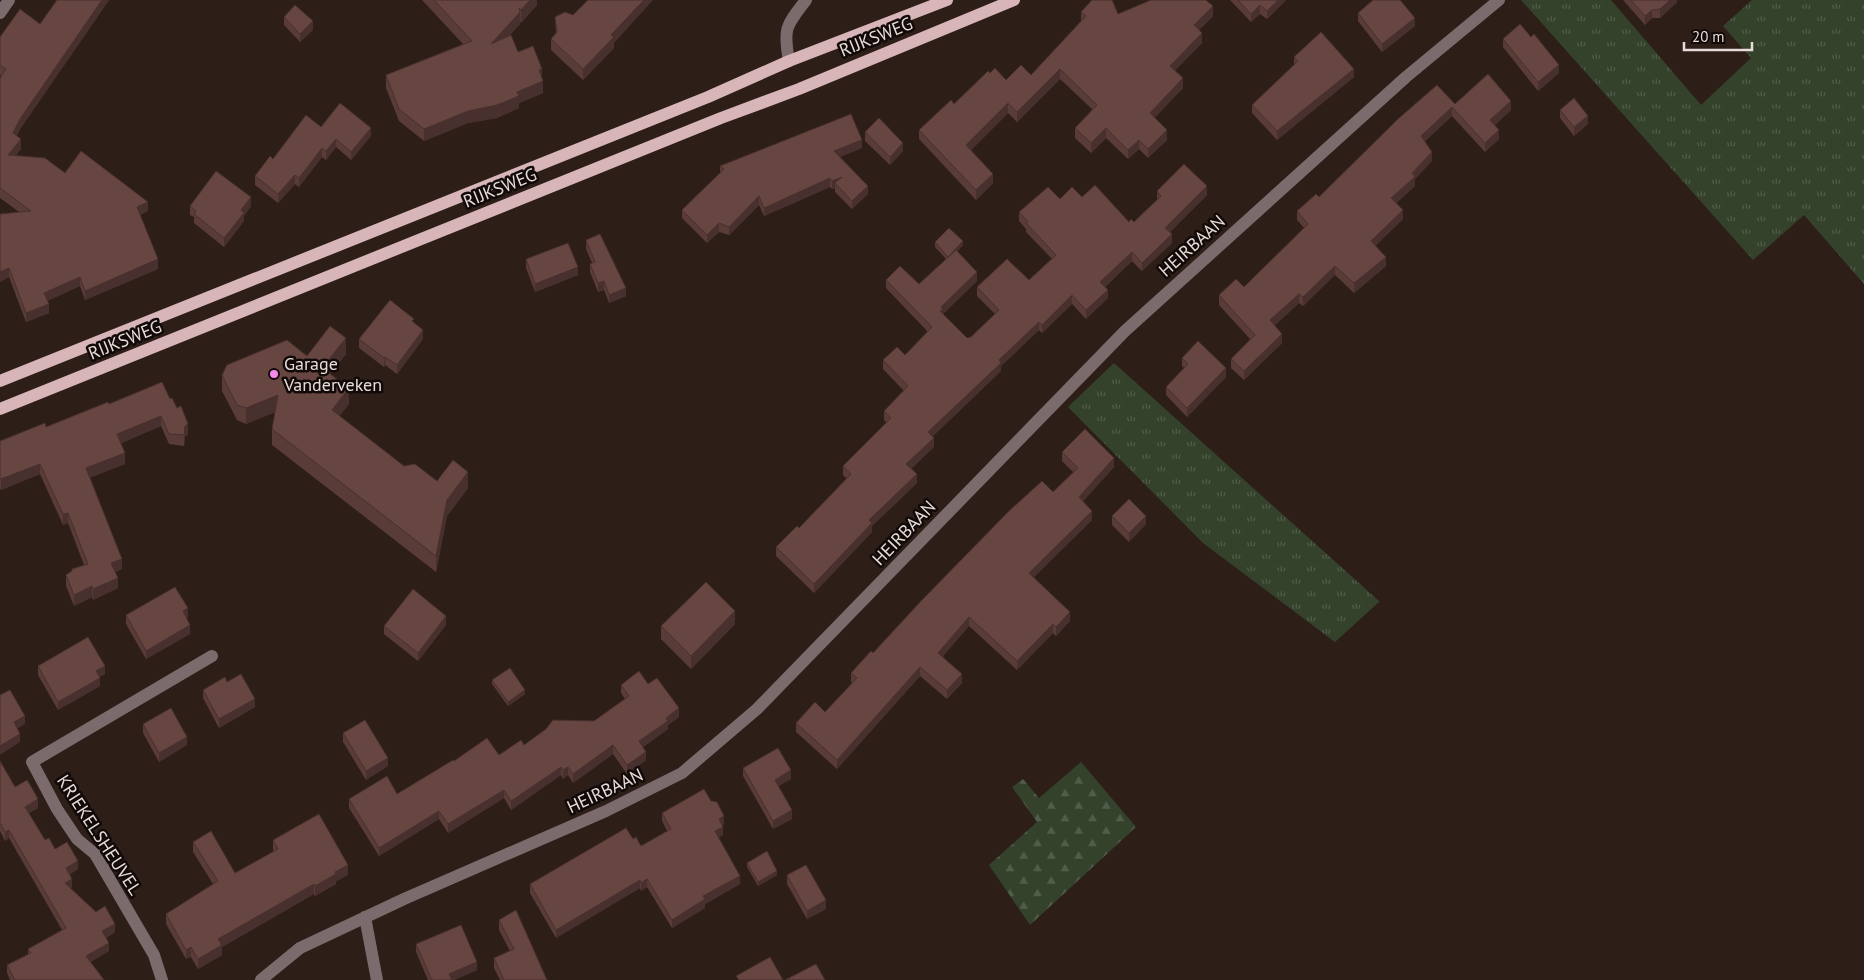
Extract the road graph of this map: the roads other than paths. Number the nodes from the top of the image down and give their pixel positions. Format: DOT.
graph roads {
  1 [pos="9,0"];
  2 [pos="806,0"];
  3 [pos="947,0"];
  4 [pos="1014,0"];
  5 [pos="1499,0"];
  6 [pos="0,13"];
  7 [pos="789,61"];
  8 [pos="0,381"];
  9 [pos="0,409"];
  10 [pos="212,656"];
  11 [pos="365,917"];
  12 [pos="162,980"];
  13 [pos="261,980"];
  14 [pos="377,980"];
  1 -- 6 [label="street"];
  2 -- 7 [label="street"];
  3 -- 7 [label="main road, RIJKSWEG"];
  4 -- 9 [label="main road, RIJKSWEG"];
  5 -- 11 [label="street, HEIRBAAN"];
  7 -- 8 [label="main road, RIJKSWEG"];
  10 -- 12 [label="street, KRIEKELSHEUVEL"];
  11 -- 13 [label="street, HEIRBAAN"];
  11 -- 14 [label="street"];
}
